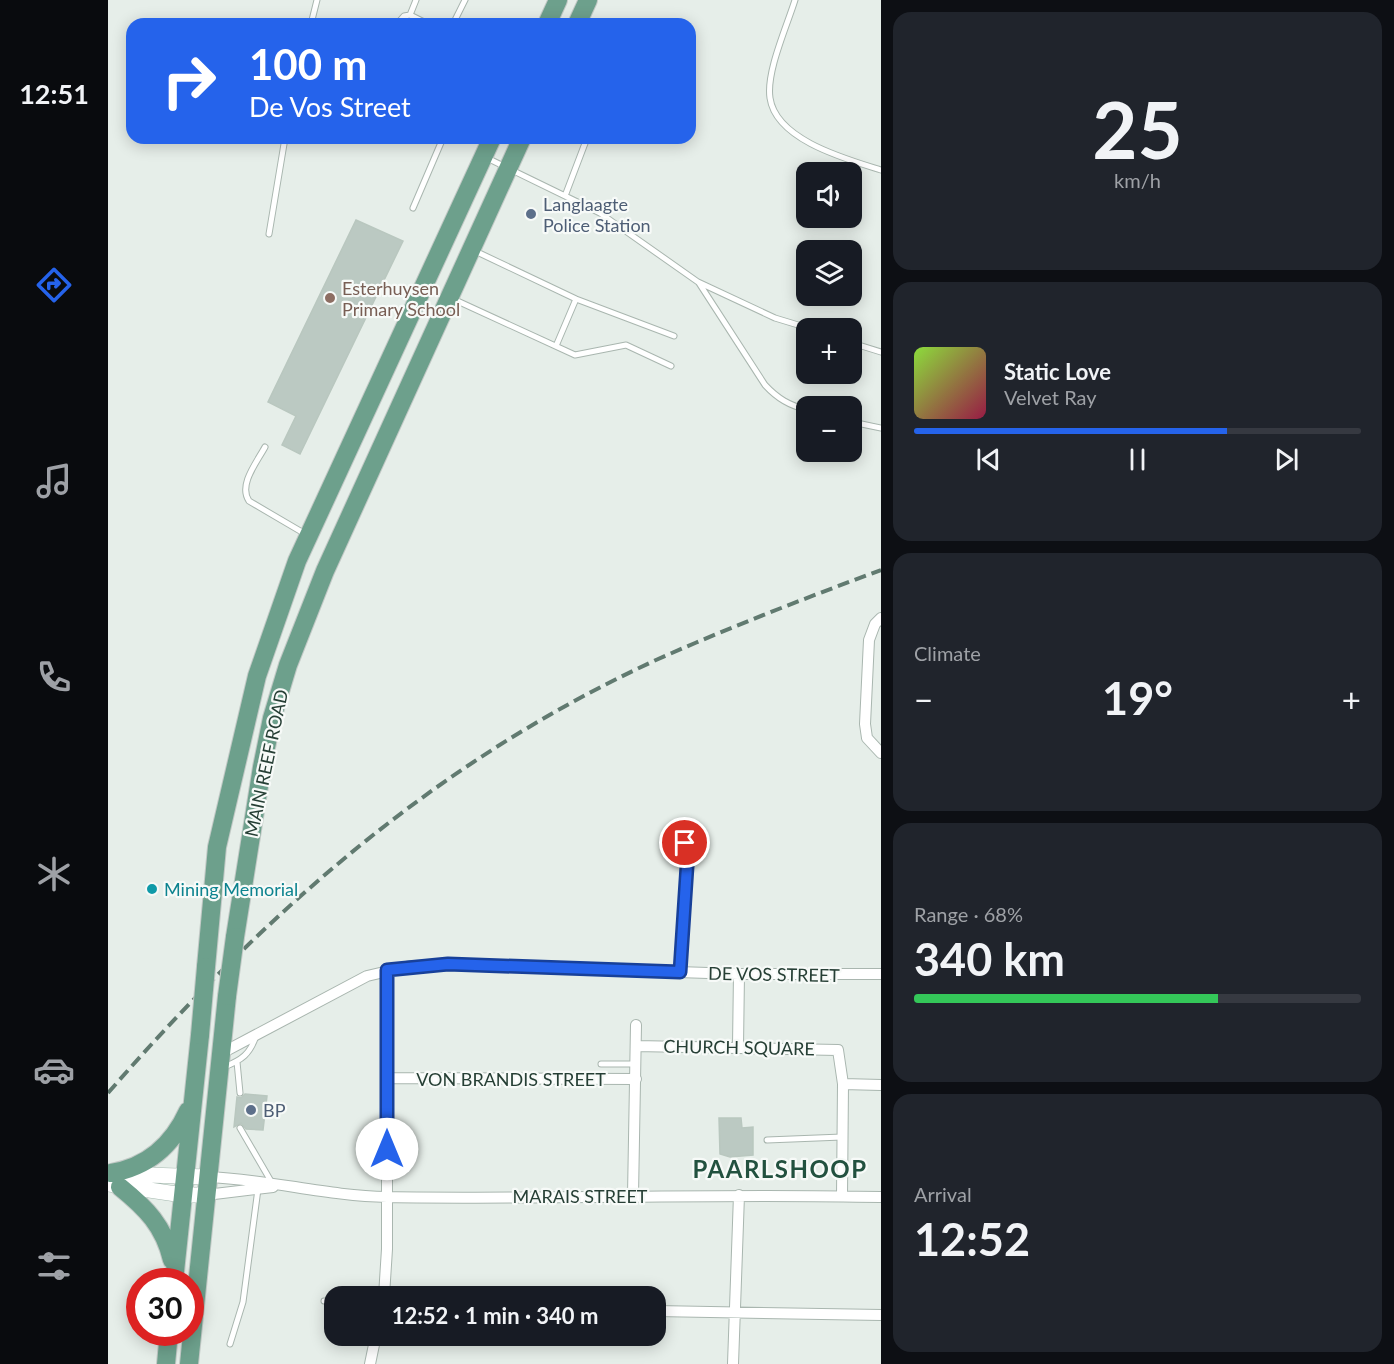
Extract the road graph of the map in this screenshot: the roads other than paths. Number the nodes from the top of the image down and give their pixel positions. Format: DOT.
graph roads {
  1 [pos="317,0"];
  2 [pos="416,0"];
  3 [pos="465,0"];
  4 [pos="558,0"];
  5 [pos="588,0"];
  6 [pos="795,0"];
  7 [pos="410,15"];
  8 [pos="312,18"];
  9 [pos="402,18"];
  10 [pos="416,18"];
  11 [pos="456,18"];
  12 [pos="550,18"];
  13 [pos="580,18"];
  14 [pos="284,144"];
  15 [pos="440,144"];
  16 [pos="489,144"];
  17 [pos="519,144"];
  18 [pos="585,144"];
  19 [pos="484,156"];
  20 [pos="508,168"];
  21 [pos="881,170"];
  22 [pos="565,196"];
  23 [pos="412,208"];
  24 [pos="269,234"];
  25 [pos="444,243"];
  26 [pos="470,252"];
  27 [pos="698,282"];
  28 [pos="576,299"];
  29 [pos="417,301"];
  30 [pos="446,305"];
  31 [pos="796,324"];
  32 [pos="674,336"];
  33 [pos="556,346"];
  34 [pos="862,346"];
  35 [pos="881,352"];
  36 [pos="671,366"];
  37 [pos="796,407"];
  38 [pos="862,424"];
  39 [pos="881,428"];
  40 [pos="265,447"];
  41 [pos="308,536"];
  42 [pos="881,618"];
  43 [pos="881,753"];
  44 [pos="676,843"];
  45 [pos="387,970"];
  46 [pos="680,972"];
  47 [pos="739,974"];
  48 [pos="881,974"];
  49 [pos="636,1025"];
  50 [pos="257,1034"];
  51 [pos="636,1046"];
  52 [pos="738,1046"];
  53 [pos="219,1061"];
  54 [pos="237,1062"];
  55 [pos="601,1064"];
  56 [pos="636,1064"];
  57 [pos="387,1078"];
  58 [pos="636,1079"];
  59 [pos="843,1084"];
  60 [pos="881,1085"];
  61 [pos="240,1094"];
  62 [pos="194,1100"];
  63 [pos="240,1128"];
  64 [pos="842,1137"];
  65 [pos="768,1140"];
  66 [pos="112,1179"];
  67 [pos="183,1186"];
  68 [pos="207,1186"];
  69 [pos="275,1186"];
  70 [pos="258,1189"];
  71 [pos="633,1195"];
  72 [pos="739,1195"];
  73 [pos="842,1196"];
  74 [pos="387,1197"];
  75 [pos="881,1197"];
  76 [pos="173,1268"];
  77 [pos="176,1268"];
  78 [pos="384,1286"];
  79 [pos="666,1311"];
  80 [pos="735,1311"];
  81 [pos="881,1315"];
  82 [pos="230,1344"];
  83 [pos="168,1346"];
  84 [pos="374,1346"];
  85 [pos="166,1364"];
  86 [pos="189,1364"];
  87 [pos="370,1364"];
  88 [pos="733,1364"];
  1 -- 8 [label="lane"];
  2 -- 7 [label="lane"];
  3 -- 11 [label="lane"];
  4 -- 12 [label="main road"];
  5 -- 13 [label="main road"];
  6 -- 21 [label="lane"];
  7 -- 9 [label="lane"];
  7 -- 10 [label="lane"];
  14 -- 24 [label="lane"];
  15 -- 23 [label="lane"];
  16 -- 19 [label="main road, MAIN REEF ROAD"];
  17 -- 20 [label="main road, MAIN REEF ROAD"];
  18 -- 22 [label="lane"];
  19 -- 20 [label="lane"];
  19 -- 25 [label="main road, MAIN REEF ROAD"];
  20 -- 22 [label="lane"];
  20 -- 26 [label="main road, MAIN REEF ROAD"];
  22 -- 27 [label="lane"];
  25 -- 26 [label="main road"];
  25 -- 29 [label="main road, MAIN REEF ROAD"];
  26 -- 28 [label="lane"];
  26 -- 30 [label="main road, MAIN REEF ROAD"];
  27 -- 31 [label="lane"];
  27 -- 37 [label="lane"];
  28 -- 32 [label="lane"];
  28 -- 33 [label="lane"];
  29 -- 30 [label="main road"];
  29 -- 41 [label="main road, MAIN REEF ROAD"];
  30 -- 33 [label="lane"];
  30 -- 53 [label="main road, MAIN REEF ROAD, bridge"];
  33 -- 36 [label="lane"];
  34 -- 35 [label="lane"];
  38 -- 39 [label="lane"];
  40 -- 41 [label="lane"];
  41 -- 62 [label="main road, MAIN REEF ROAD, bridge"];
  42 -- 43 [label="street"];
  44 -- 46 [label="lane"];
  45 -- 46 [label="street, DE VOS STREET"];
  45 -- 50 [label="street, DE VOS STREET"];
  45 -- 57 [label="street"];
  46 -- 47 [label="street, DE VOS STREET"];
  47 -- 48 [label="street, DE VOS STREET"];
  47 -- 52 [label="street"];
  49 -- 51 [label="street, CHURCH SQUARE"];
  50 -- 53 [label="street, DE VOS STREET"];
  50 -- 54 [label="lane"];
  51 -- 52 [label="street, CHURCH SQUARE"];
  51 -- 56 [label="street, CHURCH SQUARE"];
  52 -- 59 [label="street, CHURCH SQUARE"];
  53 -- 54 [label="lane"];
  53 -- 68 [label="main road, MAIN REEF ROAD"];
  54 -- 61 [label="lane"];
  55 -- 56 [label="lane"];
  56 -- 58 [label="street, CHURCH SQUARE"];
  57 -- 58 [label="street, VON BRANDIS STREET"];
  57 -- 74 [label="street"];
  58 -- 71 [label="street, CHURCH SQUARE"];
  59 -- 60 [label="street"];
  59 -- 64 [label="street, CHURCH SQUARE"];
  62 -- 66 [label="main road"];
  62 -- 67 [label="main road, MAIN REEF ROAD"];
  63 -- 69 [label="lane"];
  64 -- 65 [label="lane"];
  64 -- 73 [label="street, CHURCH SQUARE"];
  66 -- 67 [label="main road"];
  66 -- 76 [label="main road"];
  67 -- 68 [label="main road"];
  67 -- 77 [label="main road, MAIN REEF ROAD"];
  68 -- 69 [label="street, MARAIS STREET"];
  68 -- 70 [label="street, MARAIS STREET"];
  68 -- 86 [label="main road, MAIN REEF ROAD"];
  69 -- 70 [label="street, MARAIS STREET"];
  69 -- 74 [label="street, MARAIS STREET"];
  70 -- 82 [label="lane"];
  71 -- 72 [label="street, MARAIS STREET"];
  71 -- 74 [label="street, MARAIS STREET"];
  72 -- 73 [label="street, MARAIS STREET"];
  72 -- 80 [label="street"];
  73 -- 75 [label="street, MARAIS STREET"];
  74 -- 78 [label="street"];
  79 -- 80 [label="street"];
  80 -- 81 [label="street"];
  80 -- 88 [label="street"];
  83 -- 85 [label="main road"];
  84 -- 87 [label="street"];
}
